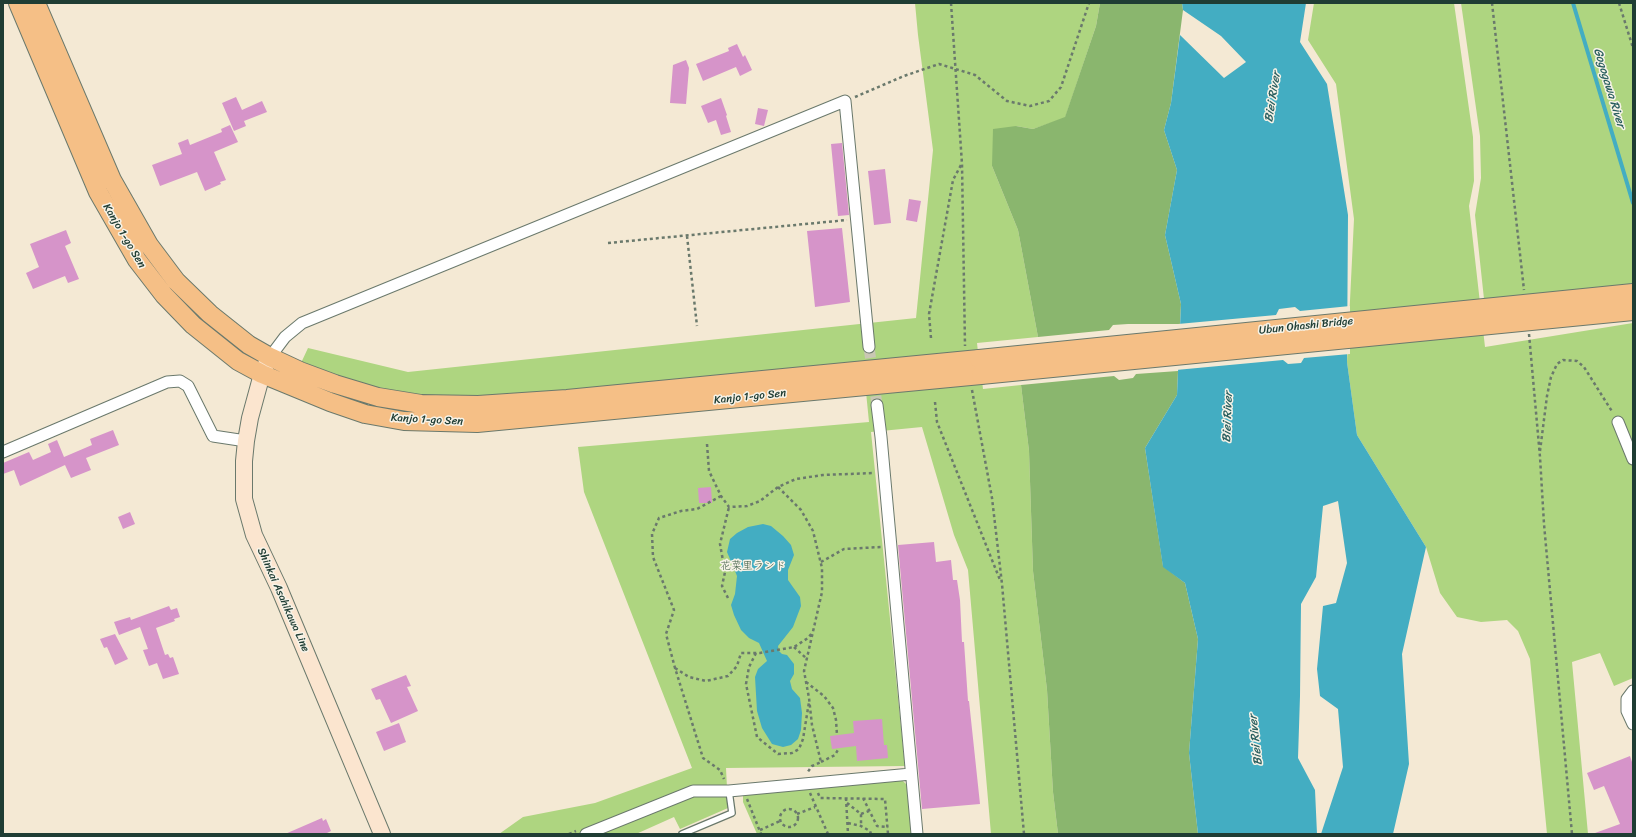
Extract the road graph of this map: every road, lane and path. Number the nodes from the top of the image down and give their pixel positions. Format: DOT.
graph roads {
  1 [pos="18,3"];
  2 [pos="36,3"];
  3 [pos="951,3"];
  4 [pos="1089,3"];
  5 [pos="1492,3"];
  6 [pos="1619,3"];
  7 [pos="1633,48"];
  8 [pos="956,70"];
  9 [pos="845,101"];
  10 [pos="962,164"];
  11 [pos="857,219"];
  12 [pos="687,236"];
  13 [pos="608,242"];
  14 [pos="1524,293"];
  15 [pos="1633,293"];
  16 [pos="1633,311"];
  17 [pos="697,326"];
  18 [pos="1528,333"];
  19 [pos="931,338"];
  20 [pos="869,346"];
  21 [pos="270,357"];
  22 [pos="974,368"];
  23 [pos="262,374"];
  24 [pos="935,402"];
  25 [pos="877,405"];
  26 [pos="1618,422"];
  27 [pos="246,441"];
  28 [pos="706,444"];
  29 [pos="3,452"];
  30 [pos="1540,457"];
  31 [pos="1633,459"];
  32 [pos="884,473"];
  33 [pos="778,487"];
  34 [pos="721,496"];
  35 [pos="729,507"];
  36 [pos="890,547"];
  37 [pos="821,562"];
  38 [pos="1002,584"];
  39 [pos="728,598"];
  40 [pos="813,631"];
  41 [pos="794,646"];
  42 [pos="756,653"];
  43 [pos="806,658"];
  44 [pos="675,668"];
  45 [pos="806,682"];
  46 [pos="1633,692"];
  47 [pos="809,698"];
  48 [pos="1633,724"];
  49 [pos="837,735"];
  50 [pos="839,748"];
  51 [pos="821,762"];
  52 [pos="911,774"];
  53 [pos="811,784"];
  54 [pos="729,793"];
  55 [pos="846,798"];
  56 [pos="863,798"];
  57 [pos="847,803"];
  58 [pos="815,807"];
  59 [pos="869,811"];
  60 [pos="798,814"];
  61 [pos="861,814"];
  62 [pos="780,821"];
  63 [pos="848,823"];
  64 [pos="861,826"];
  65 [pos="888,827"];
  66 [pos="760,830"];
  67 [pos="382,834"];
  68 [pos="586,834"];
  69 [pos="682,834"];
  70 [pos="761,834"];
  71 [pos="828,834"];
  72 [pos="848,834"];
  73 [pos="871,834"];
  74 [pos="888,834"];
  75 [pos="916,834"];
  76 [pos="1024,834"];
  77 [pos="1572,834"];
  1 -- 23 [label="main road, Kanjo 1-go Sen"];
  2 -- 21 [label="main road, Kanjo 1-go Sen"];
  3 -- 8 [label="path"];
  4 -- 8 [label="path"];
  5 -- 14 [label="path"];
  6 -- 7 [label="path"];
  8 -- 9 [label="path"];
  8 -- 10 [label="path"];
  9 -- 11 [label="street"];
  9 -- 21 [label="street"];
  10 -- 19 [label="path"];
  10 -- 22 [label="path"];
  11 -- 12 [label="path"];
  11 -- 20 [label="street"];
  12 -- 13 [label="path"];
  12 -- 17 [label="path"];
  15 -- 22 [label="main road, Ubun Ohashi Bridge, bridge"];
  16 -- 22 [label="main road, Ubun Ohashi Bridge, bridge"];
  18 -- 30 [label="path"];
  21 -- 22 [label="main road, Kanjo 1-go Sen"];
  21 -- 23 [label="main road, Shinkai Asahikawa Line"];
  22 -- 23 [label="main road, Kanjo 1-go Sen"];
  22 -- 38 [label="path"];
  23 -- 27 [label="main road, Shinkai Asahikawa Line"];
  24 -- 38 [label="path"];
  25 -- 32 [label="street"];
  26 -- 30 [label="path"];
  26 -- 31 [label="street"];
  27 -- 29 [label="street"];
  27 -- 67 [label="main road, Shinkai Asahikawa Line"];
  28 -- 34 [label="path"];
  30 -- 77 [label="path"];
  32 -- 33 [label="path"];
  32 -- 36 [label="street"];
  33 -- 35 [label="path"];
  33 -- 37 [label="path"];
  34 -- 35 [label="path"];
  34 -- 44 [label="path"];
  35 -- 39 [label="path"];
  36 -- 37 [label="path"];
  36 -- 52 [label="street"];
  37 -- 40 [label="path"];
  38 -- 76 [label="path"];
  40 -- 41 [label="path"];
  40 -- 43 [label="path"];
  41 -- 42 [label="path"];
  41 -- 43 [label="path"];
  42 -- 44 [label="path"];
  42 -- 47 [label="path"];
  43 -- 45 [label="path"];
  44 -- 54 [label="path"];
  45 -- 47 [label="path"];
  45 -- 49 [label="path"];
  46 -- 48 [label="street"];
  47 -- 51 [label="path"];
  50 -- 51 [label="path"];
  51 -- 53 [label="path"];
  52 -- 53 [label="street"];
  52 -- 75 [label="street"];
  53 -- 54 [label="street"];
  53 -- 55 [label="path"];
  53 -- 58 [label="path"];
  54 -- 66 [label="path"];
  54 -- 68 [label="street"];
  54 -- 69 [label="lane"];
  55 -- 56 [label="path"];
  55 -- 57 [label="path"];
  56 -- 59 [label="path"];
  56 -- 65 [label="path"];
  57 -- 61 [label="path"];
  57 -- 63 [label="path"];
  58 -- 60 [label="path"];
  58 -- 71 [label="path"];
  59 -- 61 [label="path"];
  59 -- 65 [label="path"];
  60 -- 62 [label="path"];
  60 -- 62 [label="path"];
  61 -- 64 [label="path"];
  62 -- 66 [label="path"];
  63 -- 64 [label="path"];
  63 -- 72 [label="path"];
  64 -- 73 [label="path"];
  65 -- 74 [label="path"];
  66 -- 70 [label="path"];
}
